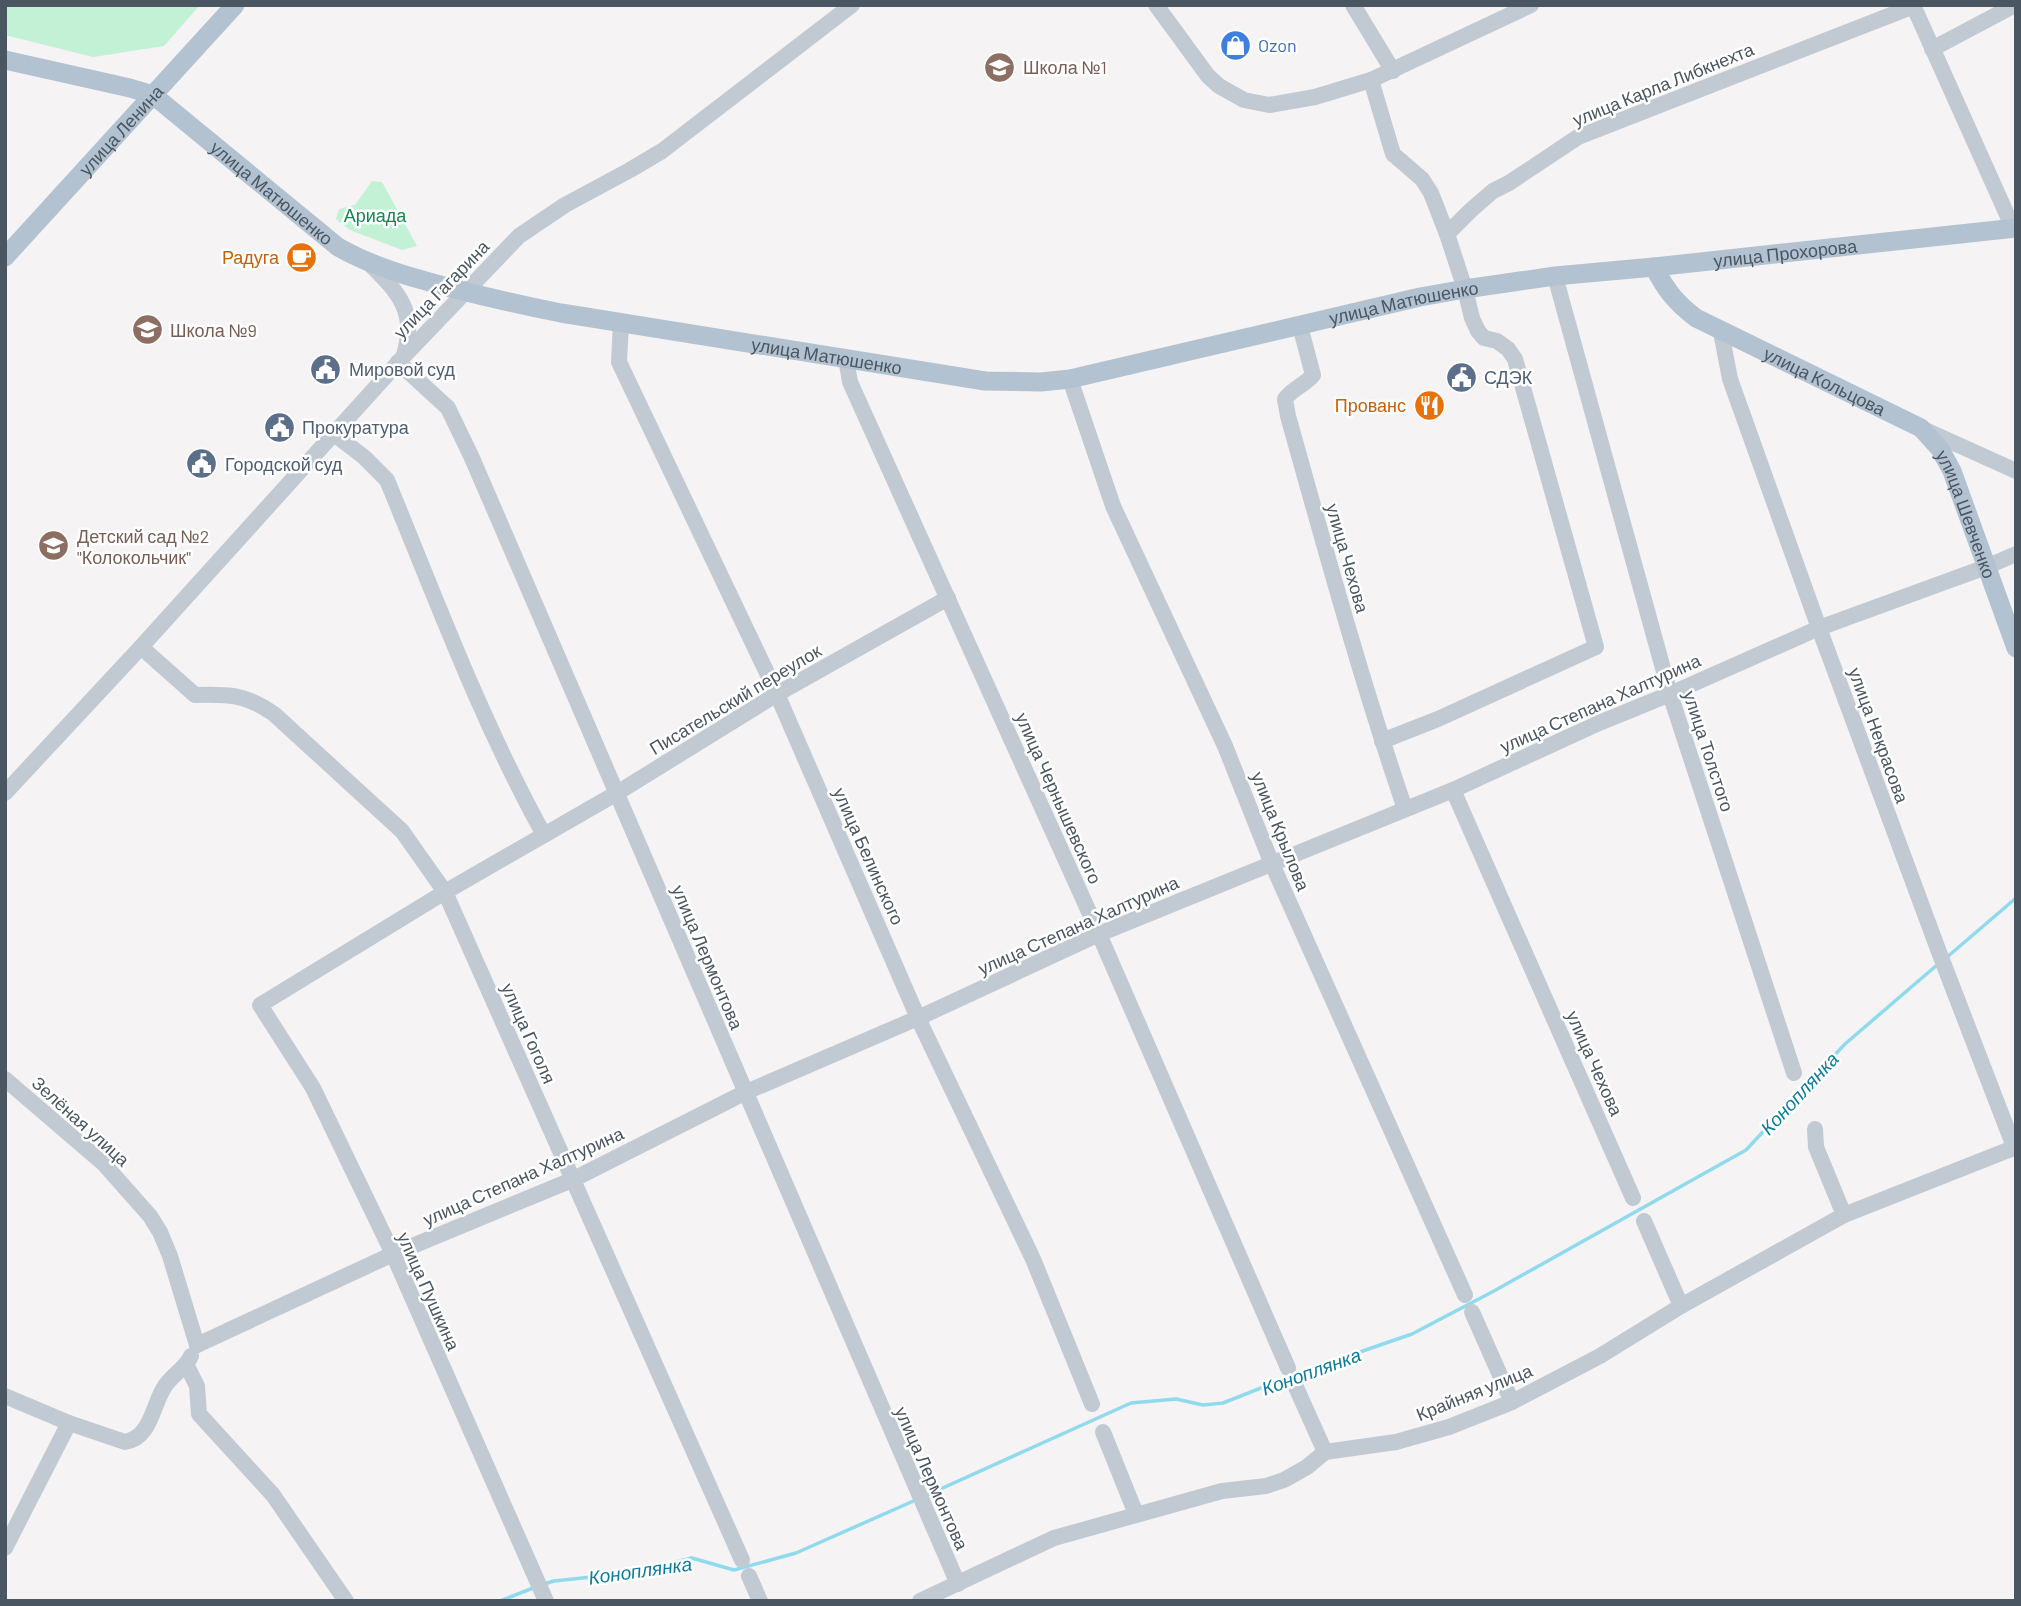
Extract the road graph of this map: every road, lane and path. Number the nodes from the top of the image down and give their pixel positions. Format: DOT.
graph roads {
  1 [pos="235,5"];
  2 [pos="852,5"];
  3 [pos="1156,5"];
  4 [pos="1353,5"];
  5 [pos="1531,5"];
  6 [pos="2015,5"];
  7 [pos="1914,6"];
  8 [pos="1932,49"];
  9 [pos="5,60"];
  10 [pos="1392,71"];
  11 [pos="1371,80"];
  12 [pos="153,95"];
  13 [pos="2014,228"];
  14 [pos="1447,234"];
  15 [pos="5,257"];
  16 [pos="370,264"];
  17 [pos="1654,267"];
  18 [pos="1555,276"];
  19 [pos="1465,289"];
  20 [pos="466,291"];
  21 [pos="621,323"];
  22 [pos="1300,326"];
  23 [pos="1721,332"];
  24 [pos="401,359"];
  25 [pos="846,359"];
  26 [pos="1070,379"];
  27 [pos="1921,428"];
  28 [pos="334,434"];
  29 [pos="2016,471"];
  30 [pos="2016,554"];
  31 [pos="1986,567"];
  32 [pos="948,598"];
  33 [pos="1819,628"];
  34 [pos="141,647"];
  35 [pos="2016,648"];
  36 [pos="777,694"];
  37 [pos="1670,694"];
  38 [pos="1381,741"];
  39 [pos="1453,790"];
  40 [pos="5,793"];
  41 [pos="617,793"];
  42 [pos="1405,809"];
  43 [pos="544,835"];
  44 [pos="1272,864"];
  45 [pos="445,892"];
  46 [pos="1099,934"];
  47 [pos="260,1005"];
  48 [pos="918,1018"];
  49 [pos="1794,1073"];
  50 [pos="5,1079"];
  51 [pos="744,1093"];
  52 [pos="1815,1129"];
  53 [pos="2015,1147"];
  54 [pos="572,1180"];
  55 [pos="1633,1198"];
  56 [pos="1844,1214"];
  57 [pos="1643,1221"];
  58 [pos="393,1254"];
  59 [pos="1465,1295"];
  60 [pos="1681,1306"];
  61 [pos="1472,1312"];
  62 [pos="197,1345"];
  63 [pos="187,1366"];
  64 [pos="1288,1368"];
  65 [pos="1296,1385"];
  66 [pos="5,1396"];
  67 [pos="1513,1402"];
  68 [pos="1092,1404"];
  69 [pos="69,1423"];
  70 [pos="1103,1432"];
  71 [pos="1325,1452"];
  72 [pos="1136,1514"];
  73 [pos="5,1548"];
  74 [pos="742,1560"];
  75 [pos="749,1576"];
  76 [pos="958,1584"];
  77 [pos="346,1601"];
  78 [pos="546,1601"];
  79 [pos="760,1601"];
  80 [pos="920,1601"];
  1 -- 12 [label="main road, улица Ленина"];
  2 -- 20 [label="street, улица Гагарина"];
  3 -- 11 [label="street"];
  4 -- 10 [label="street"];
  5 -- 10 [label="street"];
  6 -- 8 [label="street"];
  7 -- 8 [label="street"];
  7 -- 14 [label="street, улица Карла Либкнехта"];
  8 -- 13 [label="street"];
  9 -- 12 [label="main road"];
  10 -- 11 [label="street"];
  11 -- 14 [label="street"];
  12 -- 15 [label="main road, улица Ленина"];
  12 -- 16 [label="main road, улица Матюшенко"];
  13 -- 17 [label="main road, улица Прохорова"];
  14 -- 19 [label="street"];
  16 -- 20 [label="main road, улица Матюшенко"];
  16 -- 24 [label="street"];
  17 -- 18 [label="main road, улица Прохорова"];
  17 -- 23 [label="main road, улица Кольцова"];
  18 -- 19 [label="main road, улица Матюшенко"];
  18 -- 37 [label="street, улица Толстого"];
  19 -- 22 [label="main road, улица Матюшенко"];
  19 -- 38 [label="street"];
  20 -- 21 [label="main road, улица Матюшенко"];
  20 -- 24 [label="street, улица Гагарина"];
  21 -- 25 [label="main road, улица Матюшенко"];
  21 -- 36 [label="street, улица Белинского"];
  22 -- 26 [label="main road, улица Матюшенко"];
  22 -- 38 [label="street, улица Чехова"];
  23 -- 27 [label="main road, улица Кольцова"];
  23 -- 33 [label="street, улица Некрасова"];
  24 -- 28 [label="street, улица Гагарина"];
  24 -- 41 [label="street, улица Лермонтова"];
  25 -- 26 [label="main road, улица Матюшенко"];
  25 -- 32 [label="street, улица Чернышевского"];
  26 -- 44 [label="street, улица Крылова"];
  27 -- 29 [label="street, улица Кольцова"];
  27 -- 31 [label="main road, улица Шевченко"];
  28 -- 34 [label="street, улица Гагарина"];
  28 -- 43 [label="street"];
  30 -- 31 [label="street, улица Степана Халтурина"];
  31 -- 33 [label="street, улица Степана Халтурина"];
  31 -- 35 [label="main road, улица Шевченко"];
  32 -- 36 [label="street, Писательский переулок"];
  32 -- 46 [label="street, улица Чернышевского"];
  33 -- 37 [label="street, улица Степана Халтурина"];
  33 -- 53 [label="street, улица Некрасова"];
  34 -- 40 [label="street, улица Гагарина"];
  34 -- 45 [label="street, улица Гоголя"];
  36 -- 41 [label="street, Писательский переулок"];
  36 -- 48 [label="street, улица Белинского"];
  37 -- 39 [label="street, улица Степана Халтурина"];
  37 -- 49 [label="street, улица Толстого"];
  38 -- 42 [label="street, улица Чехова"];
  39 -- 42 [label="street, улица Степана Халтурина"];
  39 -- 55 [label="street, улица Чехова"];
  41 -- 43 [label="street, Писательский переулок"];
  41 -- 51 [label="street, улица Лермонтова"];
  42 -- 44 [label="street, улица Степана Халтурина"];
  43 -- 45 [label="street, Писательский переулок"];
  44 -- 46 [label="street, улица Степана Халтурина"];
  44 -- 59 [label="street, улица Крылова"];
  45 -- 47 [label="street, Писательский переулок"];
  45 -- 54 [label="street, улица Гоголя"];
  46 -- 48 [label="street, улица Степана Халтурина"];
  46 -- 64 [label="street, улица Чернышевского"];
  47 -- 58 [label="street, улица Пушкина"];
  48 -- 51 [label="street, улица Степана Халтурина"];
  48 -- 68 [label="street, улица Белинского"];
  50 -- 62 [label="street, Зелёная улица"];
  51 -- 54 [label="street, улица Степана Халтурина"];
  51 -- 76 [label="street, улица Лермонтова"];
  52 -- 56 [label="street"];
  53 -- 56 [label="street, Крайняя улица"];
  54 -- 58 [label="street, улица Степана Халтурина"];
  54 -- 74 [label="street, улица Гоголя"];
  56 -- 60 [label="street, Крайняя улица"];
  57 -- 60 [label="street"];
  58 -- 62 [label="street, улица Степана Халтурина"];
  58 -- 78 [label="street, улица Пушкина"];
  60 -- 67 [label="street, Крайняя улица"];
  61 -- 67 [label="street"];
  62 -- 63 [label="street"];
  63 -- 69 [label="street"];
  63 -- 77 [label="street"];
  65 -- 71 [label="street"];
  66 -- 69 [label="street"];
  67 -- 71 [label="street, Крайняя улица"];
  69 -- 73 [label="street"];
  70 -- 72 [label="street"];
  71 -- 72 [label="street, Крайняя улица"];
  72 -- 76 [label="street, Крайняя улица"];
  75 -- 79 [label="street"];
  76 -- 80 [label="street, Крайняя улица"];
}
